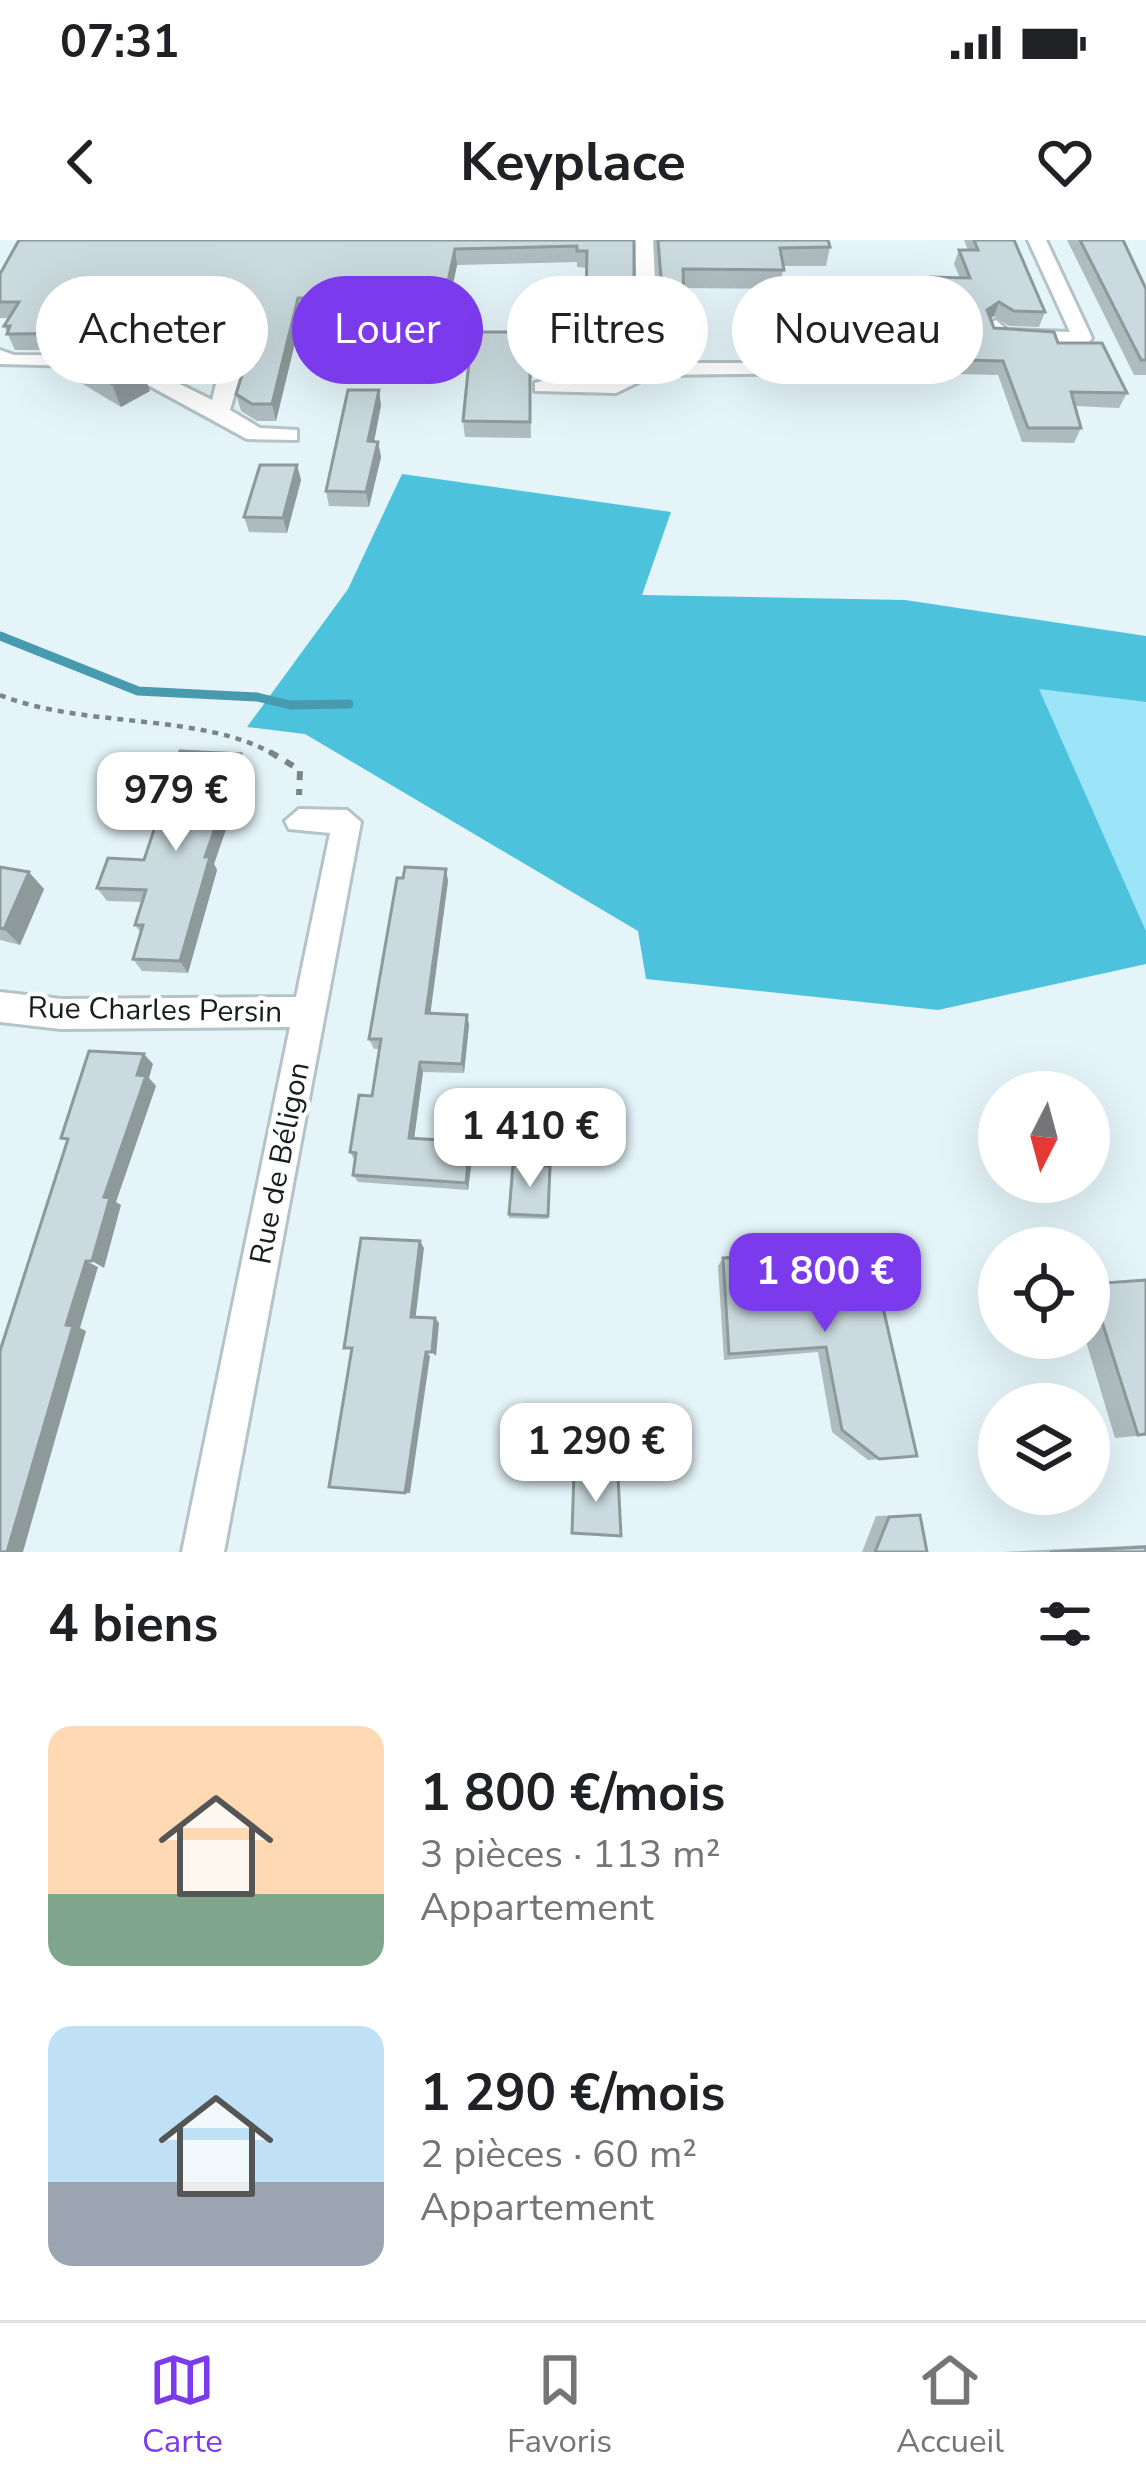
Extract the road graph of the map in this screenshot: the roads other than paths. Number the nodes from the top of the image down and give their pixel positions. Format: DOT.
graph roads {
  1 [pos="644,240"];
  2 [pos="1037,240"];
  3 [pos="645,276"];
  4 [pos="996,326"];
  5 [pos="0,356"];
  6 [pos="36,361"];
  7 [pos="163,384"];
  8 [pos="226,384"];
  9 [pos="622,384"];
  10 [pos="542,387"];
  11 [pos="218,412"];
  12 [pos="289,436"];
  13 [pos="299,821"];
  14 [pos="0,1007"];
  15 [pos="310,1012"];
  16 [pos="203,1552"];
  1 -- 3 [label="street"];
  2 -- 4 [label="street"];
  5 -- 6 [label="street"];
  7 -- 11 [label="street"];
  8 -- 11 [label="street"];
  9 -- 10 [label="street"];
  11 -- 12 [label="street"];
  13 -- 15 [label="street, Rue de Béligon"];
  14 -- 15 [label="street, Rue Charles Persin"];
  15 -- 16 [label="street, Rue de Béligon"];
}
